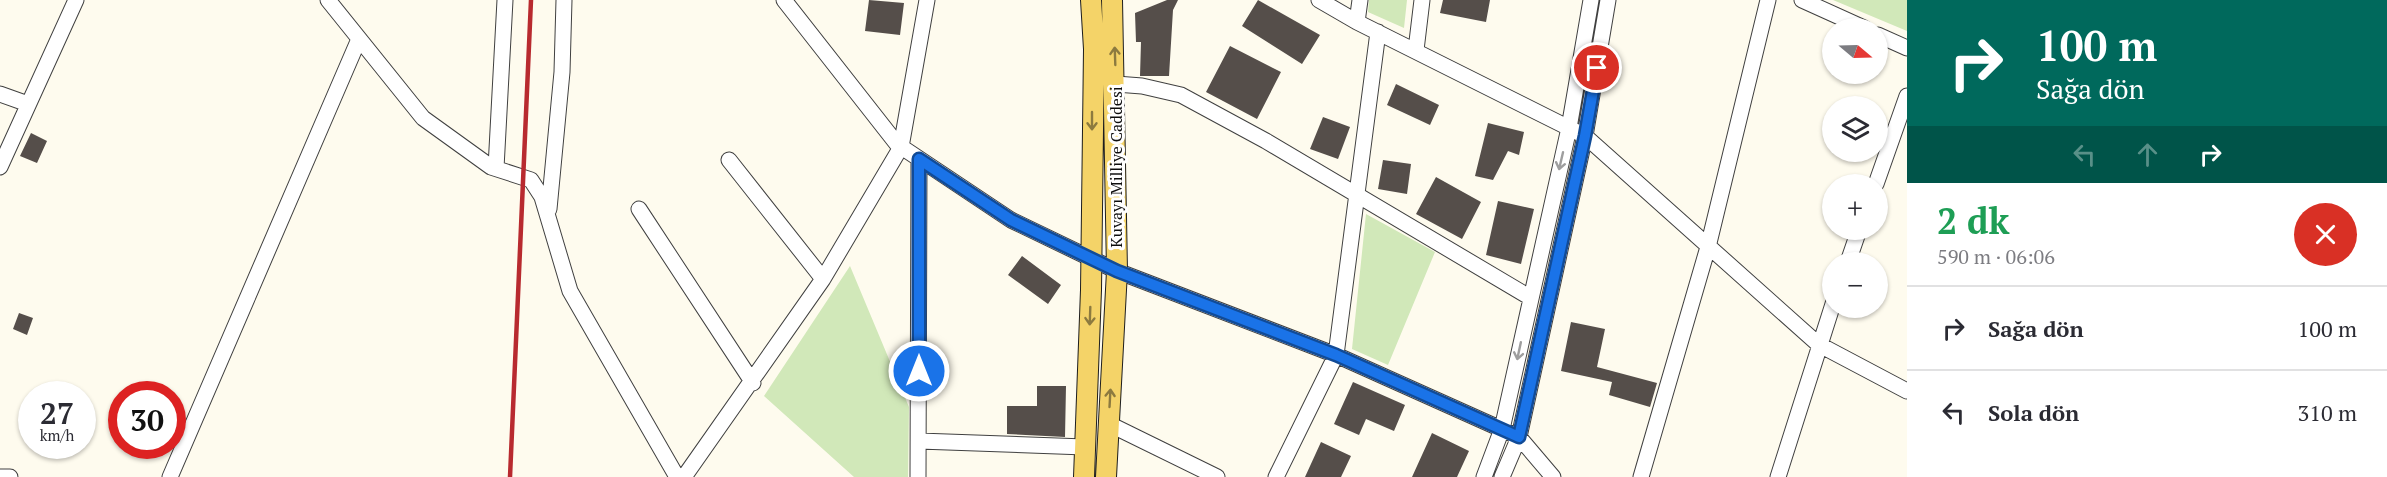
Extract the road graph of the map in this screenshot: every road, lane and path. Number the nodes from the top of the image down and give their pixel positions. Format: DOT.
graph roads {
  1 [pos="76,0"];
  2 [pos="328,0"];
  3 [pos="505,0"];
  4 [pos="564,0"];
  5 [pos="784,0"];
  6 [pos="927,0"];
  7 [pos="1091,0"];
  8 [pos="1112,0"];
  9 [pos="1320,0"];
  10 [pos="1360,0"];
  11 [pos="1422,0"];
  12 [pos="1591,0"];
  13 [pos="1608,0"];
  14 [pos="1768,0"];
  15 [pos="1802,0"];
  16 [pos="1842,18"];
  17 [pos="1358,22"];
  18 [pos="1378,32"];
  19 [pos="359,39"];
  20 [pos="1888,39"];
  21 [pos="1907,48"];
  22 [pos="1416,50"];
  23 [pos="1116,84"];
  24 [pos="0,94"];
  25 [pos="1907,96"];
  26 [pos="28,104"];
  27 [pos="1569,128"];
  28 [pos="1585,136"];
  29 [pos="901,147"];
  30 [pos="919,159"];
  31 [pos="729,160"];
  32 [pos="0,167"];
  33 [pos="496,168"];
  34 [pos="1880,174"];
  35 [pos="1356,195"];
  36 [pos="639,210"];
  37 [pos="549,215"];
  38 [pos="1708,247"];
  39 [pos="1091,257"];
  40 [pos="1117,271"];
  41 [pos="823,279"];
  42 [pos="1531,298"];
  43 [pos="1828,318"];
  44 [pos="1818,344"];
  45 [pos="1336,355"];
  46 [pos="753,383"];
  47 [pos="1907,391"];
  48 [pos="1109,424"];
  49 [pos="1502,429"];
  50 [pos="1519,437"];
  51 [pos="919,441"];
  52 [pos="1086,447"];
  53 [pos="0,477"];
  54 [pos="10,477"];
  55 [pos="170,477"];
  56 [pos="677,477"];
  57 [pos="684,477"];
  58 [pos="918,477"];
  59 [pos="1084,477"];
  60 [pos="1106,477"];
  61 [pos="1217,477"];
  62 [pos="1276,477"];
  63 [pos="1484,477"];
  64 [pos="1502,477"];
  65 [pos="1553,477"];
  66 [pos="1641,477"];
  67 [pos="1778,477"];
  1 -- 26 [label="street"];
  2 -- 19 [label="street"];
  3 -- 33 [label="street"];
  4 -- 37 [label="street"];
  5 -- 29 [label="street"];
  6 -- 29 [label="street"];
  7 -- 39 [label="main road, Kuvayı Milliye Caddesi, one-way"];
  23 -- 8 [label="main road, Kuvayı Milliye Caddesi, one-way"];
  9 -- 17 [label="street"];
  10 -- 17 [label="street"];
  11 -- 22 [label="street"];
  12 -- 27 [label="street"];
  13 -- 28 [label="street"];
  14 -- 38 [label="street"];
  15 -- 16 [label="street"];
  17 -- 18 [label="street"];
  18 -- 22 [label="street"];
  18 -- 35 [label="street"];
  19 -- 33 [label="street"];
  19 -- 55 [label="street"];
  20 -- 21 [label="street"];
  22 -- 27 [label="street"];
  23 -- 35 [label="street"];
  23 -- 40 [label="main road, Kuvayı Milliye Caddesi"];
  24 -- 26 [label="street"];
  25 -- 34 [label="street"];
  26 -- 32 [label="street"];
  27 -- 28 [label="street"];
  27 -- 42 [label="street, one-way"];
  28 -- 38 [label="street"];
  28 -- 50 [label="street"];
  29 -- 30 [label="street"];
  29 -- 41 [label="street"];
  30 -- 39 [label="street"];
  30 -- 51 [label="street"];
  31 -- 41 [label="street"];
  33 -- 37 [label="street"];
  35 -- 42 [label="street"];
  35 -- 45 [label="street"];
  36 -- 46 [label="street"];
  37 -- 56 [label="street"];
  38 -- 44 [label="street"];
  38 -- 66 [label="street"];
  39 -- 40 [label="street"];
  39 -- 52 [label="main road, Kuvayı Milliye Caddesi, one-way"];
  40 -- 45 [label="street"];
  48 -- 40 [label="main road, Kuvayı Milliye Caddesi, one-way"];
  41 -- 46 [label="street"];
  42 -- 49 [label="street, one-way"];
  43 -- 44 [label="street"];
  44 -- 47 [label="street"];
  44 -- 67 [label="street"];
  45 -- 49 [label="street"];
  45 -- 62 [label="street"];
  46 -- 57 [label="street"];
  48 -- 60 [label="main road, Kuvayı Milliye Caddesi"];
  48 -- 61 [label="street"];
  49 -- 50 [label="street"];
  49 -- 63 [label="street"];
  50 -- 64 [label="street"];
  50 -- 65 [label="street"];
  51 -- 52 [label="street"];
  51 -- 58 [label="street"];
  52 -- 59 [label="main road, Kuvayı Milliye Caddesi"];
  53 -- 54 [label="street"];
}
